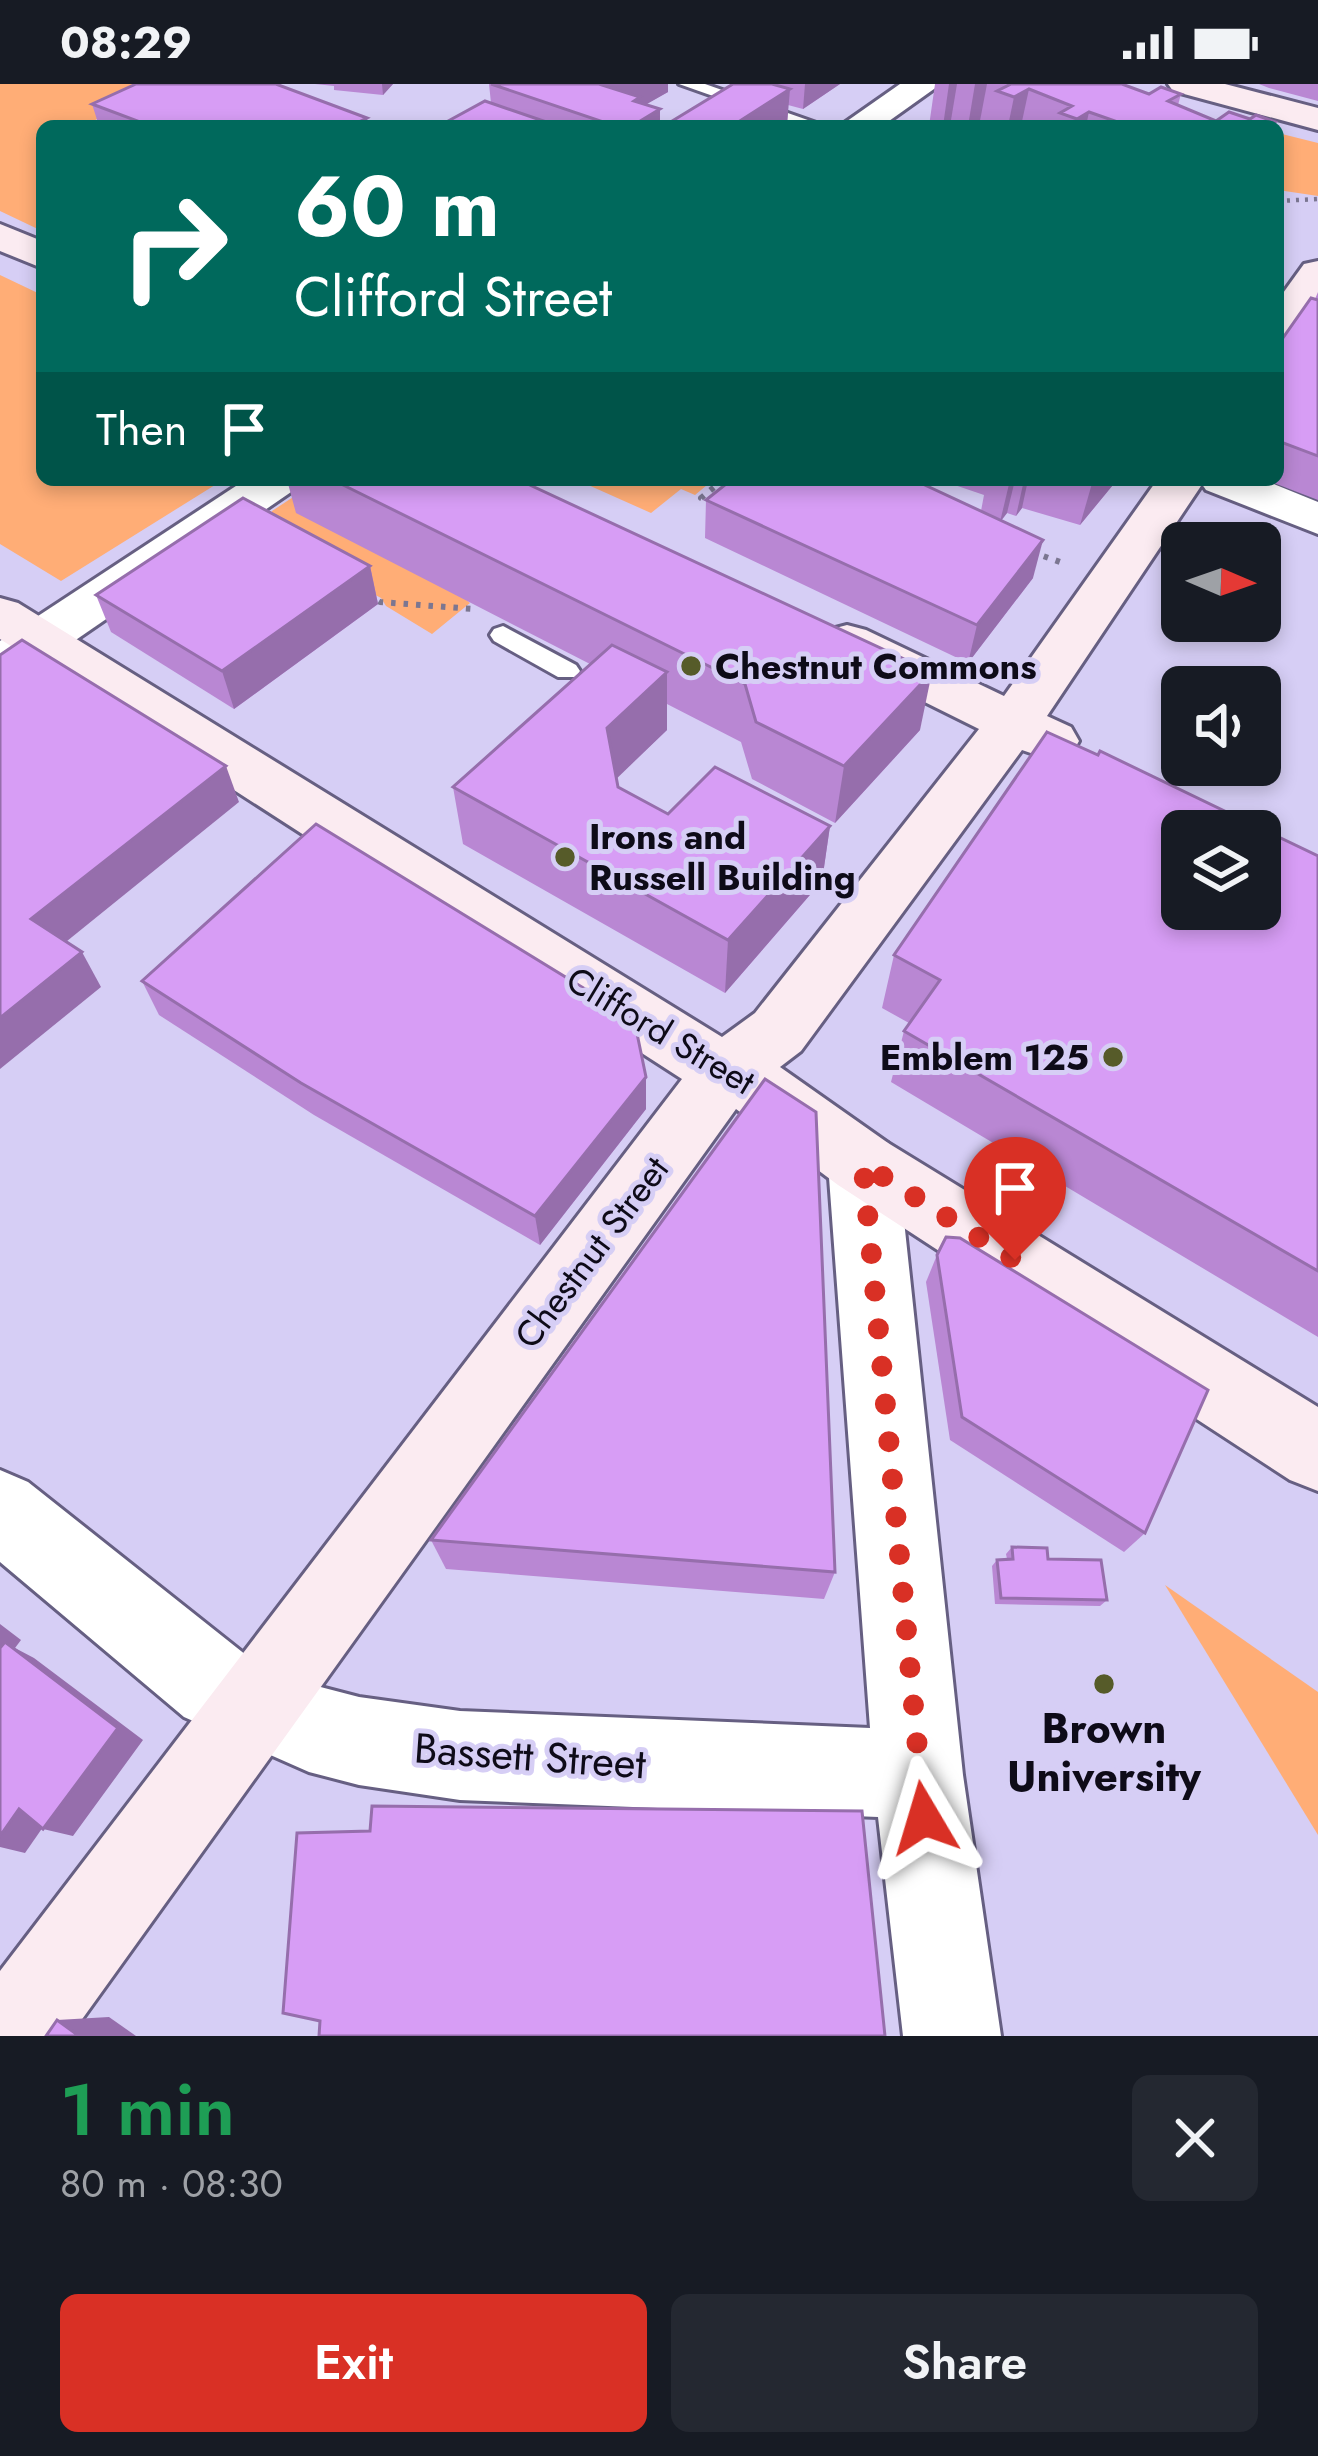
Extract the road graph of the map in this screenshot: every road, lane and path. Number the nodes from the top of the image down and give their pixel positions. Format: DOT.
graph roads {
  1 [pos="688,84"];
  2 [pos="924,84"];
  3 [pos="1185,84"];
  4 [pos="1318,119"];
  5 [pos="798,120"];
  6 [pos="867,120"];
  7 [pos="1284,200"];
  8 [pos="1318,200"];
  9 [pos="0,236"];
  10 [pos="36,253"];
  11 [pos="1318,273"];
  12 [pos="1284,321"];
  13 [pos="268,486"];
  14 [pos="716,486"];
  15 [pos="1177,486"];
  16 [pos="1238,486"];
  17 [pos="718,505"];
  18 [pos="1318,519"];
  19 [pos="1030,551"];
  20 [pos="1060,562"];
  21 [pos="360,591"];
  22 [pos="473,610"];
  23 [pos="808,624"];
  24 [pos="502,635"];
  25 [pos="13,640"];
  26 [pos="567,670"];
  27 [pos="1011,724"];
  28 [pos="1090,759"];
  29 [pos="728,1069"];
  30 [pos="863,1164"];
  31 [pos="1318,1453"];
  32 [pos="0,1510"];
  33 [pos="253,1709"];
  34 [pos="918,1774"];
  35 [pos="11,2036"];
  36 [pos="952,2036"];
  1 -- 5 [label="lane"];
  2 -- 6 [label="street"];
  3 -- 4 [label="street"];
  7 -- 8 [label="path"];
  9 -- 10 [label="street"];
  11 -- 12 [label="street"];
  13 -- 25 [label="street"];
  14 -- 17 [label="path"];
  15 -- 27 [label="street, Chestnut Street"];
  16 -- 18 [label="street"];
  19 -- 20 [label="path"];
  21 -- 22 [label="path"];
  23 -- 27 [label="street"];
  24 -- 26 [label="lane"];
  25 -- 29 [label="street, Clifford Street"];
  27 -- 28 [label="street"];
  27 -- 29 [label="street, Chestnut Street"];
  29 -- 30 [label="street, Clifford Street"];
  29 -- 33 [label="street, Chestnut Street"];
  30 -- 31 [label="street, Clifford Street"];
  30 -- 34 [label="street"];
  32 -- 33 [label="street, Bassett Street"];
  33 -- 34 [label="street, Bassett Street"];
  33 -- 35 [label="street, Chestnut Street"];
  34 -- 36 [label="street"];
}
